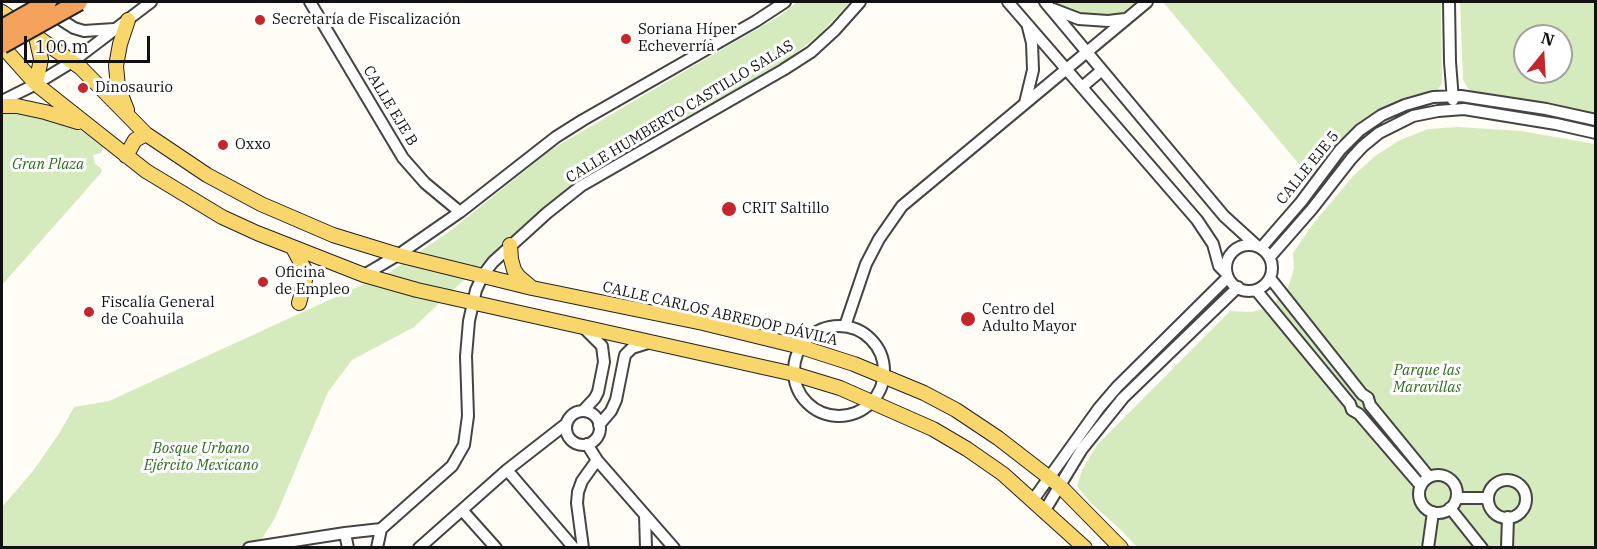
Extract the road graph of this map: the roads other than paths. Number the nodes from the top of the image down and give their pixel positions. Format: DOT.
graph roads {
  1 [pos="48,2"];
  2 [pos="56,2"];
  3 [pos="79,2"];
  4 [pos="151,2"];
  5 [pos="310,2"];
  6 [pos="785,2"];
  7 [pos="860,2"];
  8 [pos="1008,2"];
  9 [pos="1147,2"];
  10 [pos="1449,2"];
  11 [pos="1048,5"];
  12 [pos="2,12"];
  13 [pos="1126,20"];
  14 [pos="123,24"];
  15 [pos="1027,24"];
  16 [pos="2,28"];
  17 [pos="36,38"];
  18 [pos="2,45"];
  19 [pos="1086,52"];
  20 [pos="72,62"];
  21 [pos="1068,69"];
  22 [pos="1102,70"];
  23 [pos="36,84"];
  24 [pos="1082,87"];
  25 [pos="1452,95"];
  26 [pos="2,101"];
  27 [pos="1024,104"];
  28 [pos="2,106"];
  29 [pos="1454,109"];
  30 [pos="131,120"];
  31 [pos="1596,120"];
  32 [pos="90,127"];
  33 [pos="1596,133"];
  34 [pos="146,134"];
  35 [pos="126,156"];
  36 [pos="460,212"];
  37 [pos="510,245"];
  38 [pos="1259,247"];
  39 [pos="293,248"];
  40 [pos="398,255"];
  41 [pos="1270,257"];
  42 [pos="364,275"];
  43 [pos="483,275"];
  44 [pos="1228,276"];
  45 [pos="1270,278"];
  46 [pos="1238,287"];
  47 [pos="532,288"];
  48 [pos="1256,290"];
  49 [pos="299,303"];
  50 [pos="472,304"];
  51 [pos="845,326"];
  52 [pos="583,327"];
  53 [pos="651,342"];
  54 [pos="801,347"];
  55 [pos="604,362"];
  56 [pos="621,365"];
  57 [pos="794,374"];
  58 [pos="884,376"];
  59 [pos="1362,394"];
  60 [pos="873,401"];
  61 [pos="1350,404"];
  62 [pos="1370,405"];
  63 [pos="583,411"];
  64 [pos="1359,414"];
  65 [pos="566,424"];
  66 [pos="600,424"];
  67 [pos="586,444"];
  68 [pos="597,460"];
  69 [pos="507,470"];
  70 [pos="1430,477"];
  71 [pos="1055,481"];
  72 [pos="1421,486"];
  73 [pos="1457,498"];
  74 [pos="1488,498"];
  75 [pos="1033,500"];
  76 [pos="1450,508"];
  77 [pos="462,510"];
  78 [pos="1045,510"];
  79 [pos="1433,512"];
  80 [pos="645,515"];
  81 [pos="1508,517"];
  82 [pos="381,529"];
  83 [pos="345,533"];
  84 [pos="250,547"];
  85 [pos="421,547"];
  86 [pos="348,548"];
  87 [pos="377,548"];
  88 [pos="496,548"];
  89 [pos="574,548"];
  90 [pos="583,548"];
  91 [pos="646,548"];
  92 [pos="674,548"];
  93 [pos="1085,548"];
  94 [pos="1121,548"];
  95 [pos="1428,548"];
  96 [pos="1482,548"];
  97 [pos="1507,548"];
  1 -- 16 [label="highway, bridge"];
  2 -- 14 [label="street"];
  3 -- 18 [label="highway, bridge"];
  4 -- 14 [label="street"];
  5 -- 36 [label="street, CALLE EJE B"];
  6 -- 36 [label="street"];
  7 -- 37 [label="street, CALLE HUMBERTO CASTILLO SALAS"];
  8 -- 15 [label="street"];
  9 -- 13 [label="street"];
  10 -- 25 [label="street"];
  11 -- 13 [label="street"];
  11 -- 19 [label="street"];
  12 -- 17 [label="main road, CALLE CARLOS ABREDOP DÁVILA"];
  13 -- 19 [label="street"];
  14 -- 20 [label="street"];
  14 -- 30 [label="main road"];
  15 -- 21 [label="street"];
  15 -- 27 [label="street"];
  17 -- 20 [label="main road, CALLE CARLOS ABREDOP DÁVILA"];
  17 -- 23 [label="main road"];
  18 -- 23 [label="main road"];
  19 -- 21 [label="street"];
  19 -- 22 [label="street"];
  20 -- 23 [label="street"];
  20 -- 30 [label="main road, CALLE CARLOS ABREDOP DÁVILA"];
  21 -- 24 [label="street"];
  21 -- 27 [label="street"];
  22 -- 24 [label="street"];
  22 -- 38 [label="street"];
  23 -- 26 [label="street"];
  23 -- 32 [label="main road"];
  24 -- 44 [label="street"];
  25 -- 29 [label="street"];
  25 -- 31 [label="street, CALLE EJE 5"];
  25 -- 38 [label="street, CALLE EJE 5"];
  27 -- 51 [label="street"];
  28 -- 32 [label="main road"];
  29 -- 33 [label="street, CALLE EJE 5"];
  29 -- 41 [label="street, CALLE EJE 5"];
  30 -- 34 [label="main road, CALLE CARLOS ABREDOP DÁVILA"];
  32 -- 35 [label="main road"];
  34 -- 35 [label="main road"];
  34 -- 40 [label="main road, CALLE CARLOS ABREDOP DÁVILA"];
  35 -- 39 [label="main road"];
  36 -- 40 [label="street"];
  37 -- 43 [label="street, CALLE HUMBERTO CASTILLO SALAS"];
  37 -- 47 [label="main road"];
  38 -- 41 [label="street"];
  38 -- 44 [label="street"];
  39 -- 42 [label="main road"];
  39 -- 49 [label="main road"];
  40 -- 42 [label="street"];
  40 -- 43 [label="main road, CALLE CARLOS ABREDOP DÁVILA"];
  41 -- 45 [label="street"];
  42 -- 50 [label="main road"];
  43 -- 47 [label="main road, CALLE CARLOS ABREDOP DÁVILA"];
  43 -- 50 [label="street, CALLE HUMBERTO CASTILLO SALAS"];
  44 -- 46 [label="street"];
  44 -- 71 [label="street"];
  45 -- 48 [label="street"];
  45 -- 59 [label="street"];
  46 -- 48 [label="street"];
  46 -- 71 [label="street"];
  47 -- 54 [label="main road, CALLE CARLOS ABREDOP DÁVILA"];
  48 -- 61 [label="street"];
  50 -- 52 [label="main road"];
  50 -- 82 [label="street, CALLE HUMBERTO CASTILLO SALAS"];
  51 -- 54 [label="street"];
  51 -- 58 [label="street"];
  52 -- 53 [label="main road"];
  52 -- 55 [label="street"];
  53 -- 56 [label="street"];
  53 -- 57 [label="main road"];
  54 -- 57 [label="street"];
  54 -- 58 [label="main road, CALLE CARLOS ABREDOP DÁVILA"];
  55 -- 56 [label="street"];
  55 -- 63 [label="street"];
  56 -- 66 [label="street"];
  57 -- 60 [label="main road"];
  57 -- 60 [label="street"];
  58 -- 60 [label="street"];
  58 -- 71 [label="main road, CALLE CARLOS ABREDOP DÁVILA"];
  59 -- 61 [label="street"];
  59 -- 62 [label="street"];
  60 -- 75 [label="main road"];
  61 -- 64 [label="street"];
  62 -- 64 [label="street"];
  62 -- 70 [label="street"];
  63 -- 65 [label="street"];
  63 -- 66 [label="street"];
  64 -- 72 [label="street"];
  65 -- 67 [label="street"];
  65 -- 69 [label="street"];
  66 -- 67 [label="street"];
  67 -- 68 [label="street"];
  68 -- 80 [label="street"];
  68 -- 90 [label="street"];
  69 -- 77 [label="street"];
  69 -- 89 [label="street"];
  70 -- 72 [label="street"];
  70 -- 73 [label="street"];
  71 -- 75 [label="street"];
  71 -- 78 [label="street"];
  71 -- 94 [label="main road, CALLE CARLOS ABREDOP DÁVILA"];
  72 -- 79 [label="street"];
  73 -- 74 [label="street"];
  73 -- 76 [label="street"];
  74 -- 81 [label="street"];
  74 -- 81 [label="street"];
  75 -- 78 [label="main road"];
  76 -- 79 [label="street"];
  76 -- 96 [label="street"];
  77 -- 85 [label="street"];
  77 -- 88 [label="street"];
  78 -- 93 [label="main road"];
  79 -- 95 [label="street"];
  80 -- 91 [label="street"];
  80 -- 92 [label="street"];
  81 -- 97 [label="street"];
  82 -- 83 [label="street"];
  82 -- 87 [label="street"];
  83 -- 84 [label="street"];
  83 -- 86 [label="street"];
}
